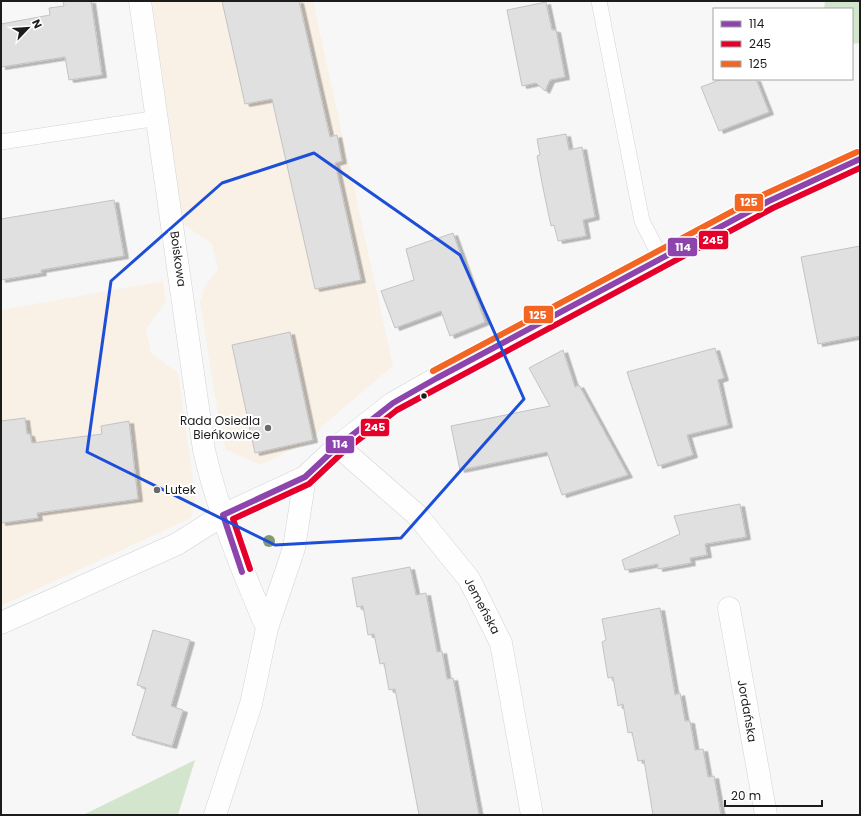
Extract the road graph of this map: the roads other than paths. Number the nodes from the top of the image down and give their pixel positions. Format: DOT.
graph roads {
  1 [pos="140,1"];
  2 [pos="599,1"];
  3 [pos="158,118"];
  4 [pos="1,142"];
  5 [pos="860,159"];
  6 [pos="661,258"];
  7 [pos="338,446"];
  8 [pos="305,477"];
  9 [pos="223,515"];
  10 [pos="729,608"];
  11 [pos="1,623"];
  12 [pos="267,628"];
  13 [pos="215,815"];
  14 [pos="532,815"];
  15 [pos="766,815"];
  1 -- 3 [label="street, Boiskowa"];
  2 -- 6 [label="lane"];
  3 -- 4 [label="lane"];
  3 -- 9 [label="street, Boiskowa"];
  5 -- 6 [label="street"];
  6 -- 7 [label="street"];
  7 -- 8 [label="street"];
  7 -- 14 [label="street, Jemeńska"];
  8 -- 9 [label="street"];
  8 -- 12 [label="street"];
  9 -- 11 [label="street"];
  9 -- 12 [label="street, Boiskowa"];
  10 -- 15 [label="street, Jordańska"];
  12 -- 13 [label="street"];
}
